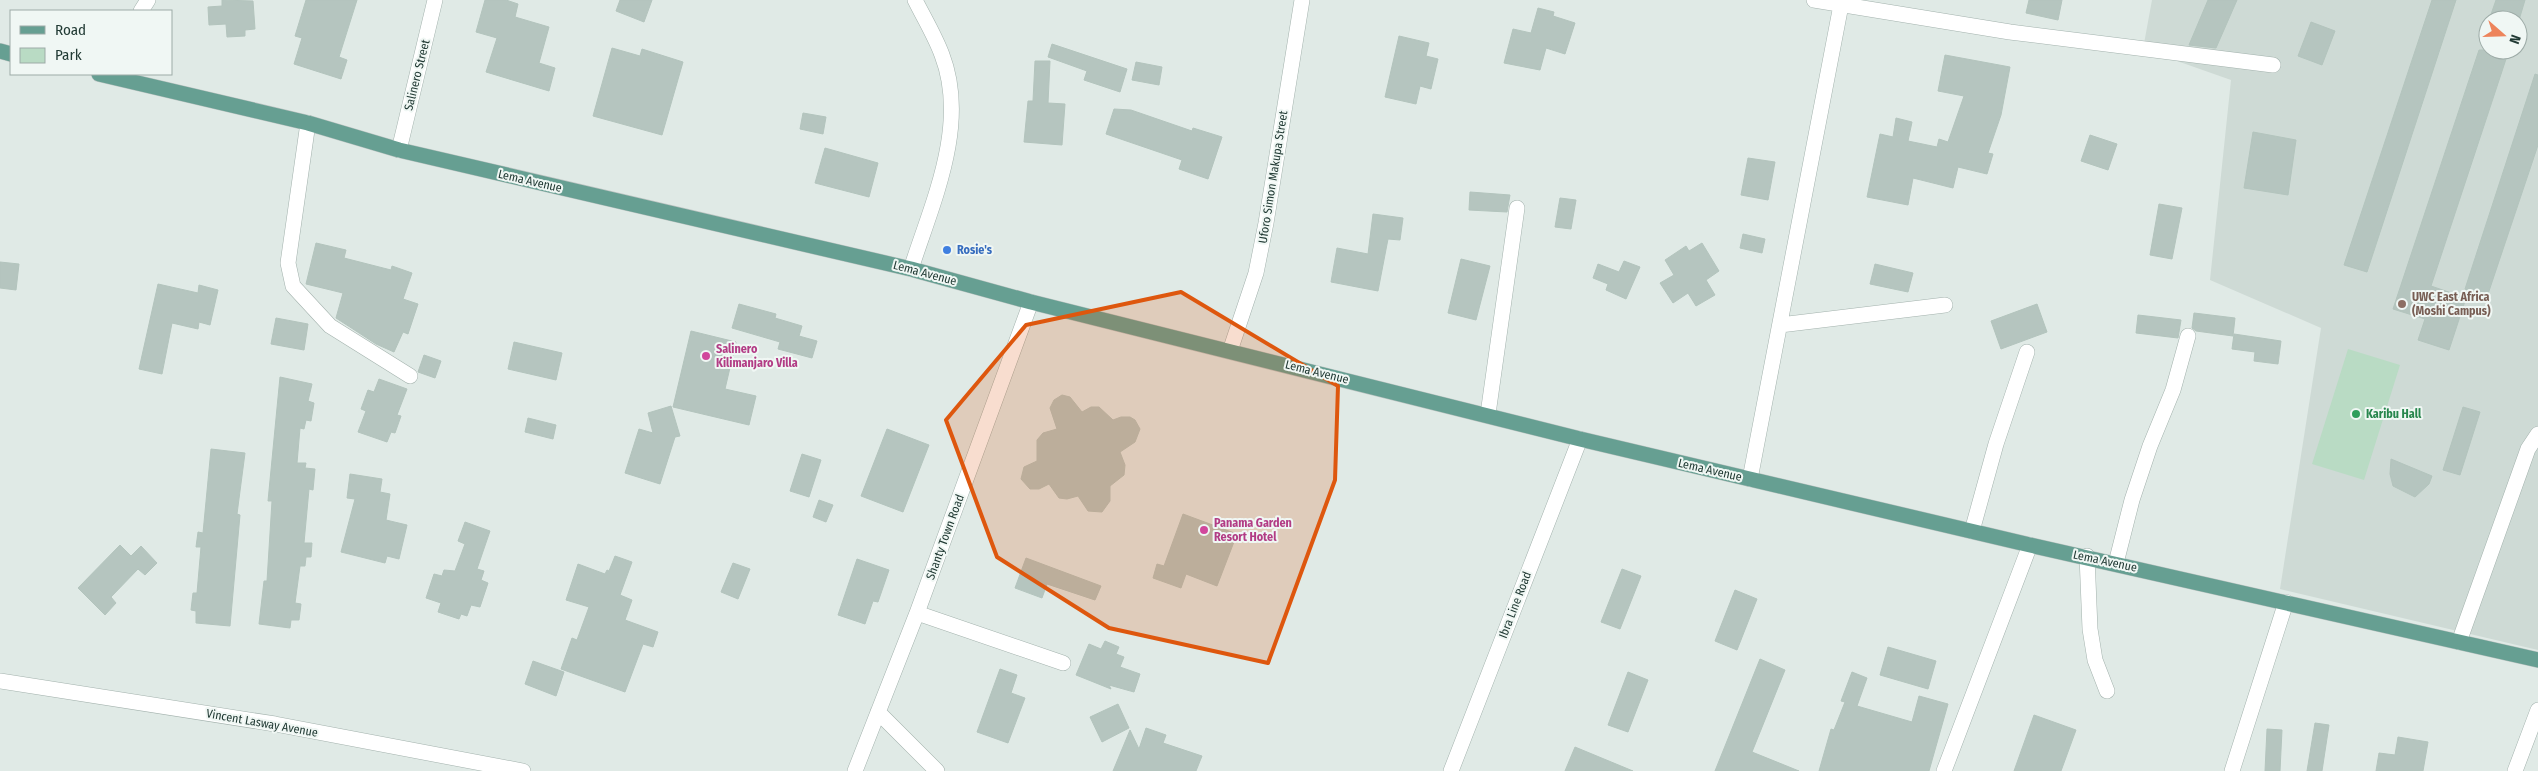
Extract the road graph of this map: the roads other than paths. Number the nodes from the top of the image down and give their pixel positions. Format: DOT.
graph roads {
  1 [pos="435,0"];
  2 [pos="915,0"];
  3 [pos="1302,0"];
  4 [pos="1814,0"];
  5 [pos="1841,5"];
  6 [pos="2273,65"];
  7 [pos="105,75"];
  8 [pos="308,123"];
  9 [pos="399,150"];
  10 [pos="1518,208"];
  11 [pos="911,269"];
  12 [pos="1031,302"];
  13 [pos="1945,305"];
  14 [pos="1780,325"];
  15 [pos="2188,336"];
  16 [pos="1230,351"];
  17 [pos="2026,352"];
  18 [pos="410,376"];
  19 [pos="1488,414"];
  20 [pos="2538,434"];
  21 [pos="1580,439"];
  22 [pos="1750,479"];
  23 [pos="1972,531"];
  24 [pos="2030,545"];
  25 [pos="2087,556"];
  26 [pos="2116,563"];
  27 [pos="2286,602"];
  28 [pos="917,613"];
  29 [pos="2460,642"];
  30 [pos="2538,660"];
  31 [pos="1064,664"];
  32 [pos="0,681"];
  33 [pos="2107,691"];
  34 [pos="2538,710"];
  35 [pos="878,712"];
  36 [pos="521,771"];
  37 [pos="855,771"];
  38 [pos="937,771"];
  39 [pos="1451,771"];
  40 [pos="1944,771"];
  41 [pos="2232,771"];
  42 [pos="2516,771"];
  1 -- 9 [label="street, Salinero Street"];
  2 -- 11 [label="street"];
  3 -- 16 [label="street, Uforo Simon Makupa Street"];
  4 -- 5 [label="street"];
  5 -- 6 [label="street"];
  5 -- 14 [label="street"];
  7 -- 8 [label="main road, Lema Avenue"];
  8 -- 9 [label="main road, Lema Avenue"];
  8 -- 18 [label="street"];
  9 -- 11 [label="main road, Lema Avenue"];
  10 -- 19 [label="street"];
  11 -- 12 [label="main road, Lema Avenue"];
  12 -- 16 [label="main road, Lema Avenue"];
  12 -- 28 [label="street, Shanty Town Road"];
  13 -- 14 [label="street"];
  14 -- 22 [label="street"];
  15 -- 26 [label="street"];
  16 -- 19 [label="main road, Lema Avenue"];
  17 -- 23 [label="street"];
  19 -- 21 [label="main road, Lema Avenue"];
  20 -- 29 [label="street"];
  21 -- 22 [label="main road, Lema Avenue"];
  21 -- 39 [label="street, Ibra Line Road"];
  22 -- 23 [label="main road, Lema Avenue"];
  23 -- 24 [label="main road, Lema Avenue"];
  24 -- 25 [label="main road, Lema Avenue"];
  24 -- 40 [label="street"];
  25 -- 26 [label="main road, Lema Avenue"];
  25 -- 33 [label="street"];
  26 -- 27 [label="main road, Lema Avenue"];
  27 -- 29 [label="main road, Lema Avenue"];
  27 -- 41 [label="street"];
  28 -- 31 [label="street"];
  28 -- 35 [label="street, Shanty Town Road"];
  29 -- 30 [label="main road, Lema Avenue"];
  32 -- 36 [label="street, Vincent Lasway Avenue"];
  34 -- 42 [label="street"];
  35 -- 37 [label="street, Shanty Town Road"];
  35 -- 38 [label="street"];
}
